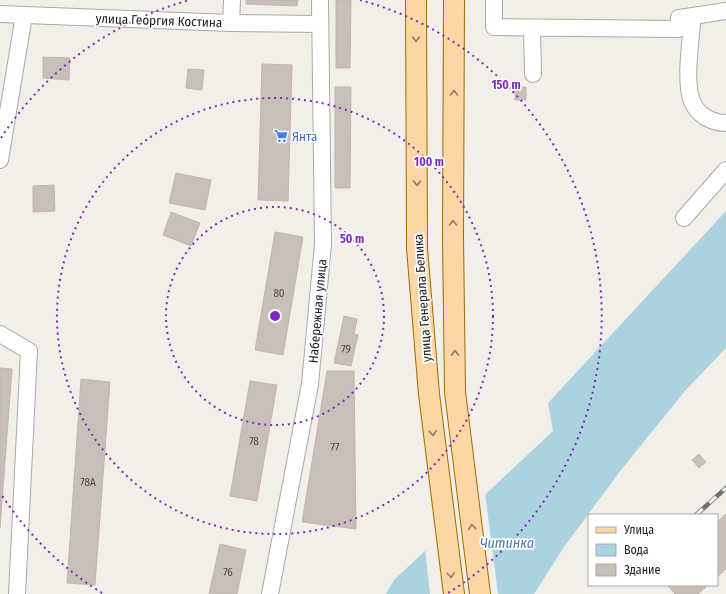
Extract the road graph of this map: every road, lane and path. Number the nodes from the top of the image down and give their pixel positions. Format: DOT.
graph roads {
  1 [pos="232,0"];
  2 [pos="320,0"];
  3 [pos="416,0"];
  4 [pos="454,0"];
  5 [pos="494,0"];
  6 [pos="726,11"];
  7 [pos="0,14"];
  8 [pos="24,15"];
  9 [pos="693,16"];
  10 [pos="230,23"];
  11 [pos="319,24"];
  12 [pos="532,28"];
  13 [pos="533,74"];
  14 [pos="726,123"];
  15 [pos="0,160"];
  16 [pos="726,170"];
  17 [pos="684,218"];
  18 [pos="0,334"];
  19 [pos="17,594"];
  20 [pos="270,594"];
  21 [pos="454,594"];
  22 [pos="480,594"];
  1 -- 10 [label="street"];
  2 -- 11 [label="street, Набережная улица"];
  3 -- 21 [label="main road, улица Генерала Белика, one-way"];
  22 -- 4 [label="main road, one-way"];
  5 -- 12 [label="street"];
  6 -- 9 [label="street"];
  7 -- 8 [label="street, улица Георгия Костина"];
  8 -- 10 [label="street, улица Георгия Костина"];
  8 -- 15 [label="street"];
  9 -- 12 [label="street"];
  9 -- 14 [label="street"];
  10 -- 11 [label="street, улица Георгия Костина"];
  11 -- 20 [label="street, Набережная улица"];
  12 -- 13 [label="street"];
  16 -- 17 [label="street"];
  18 -- 19 [label="street"];
}
